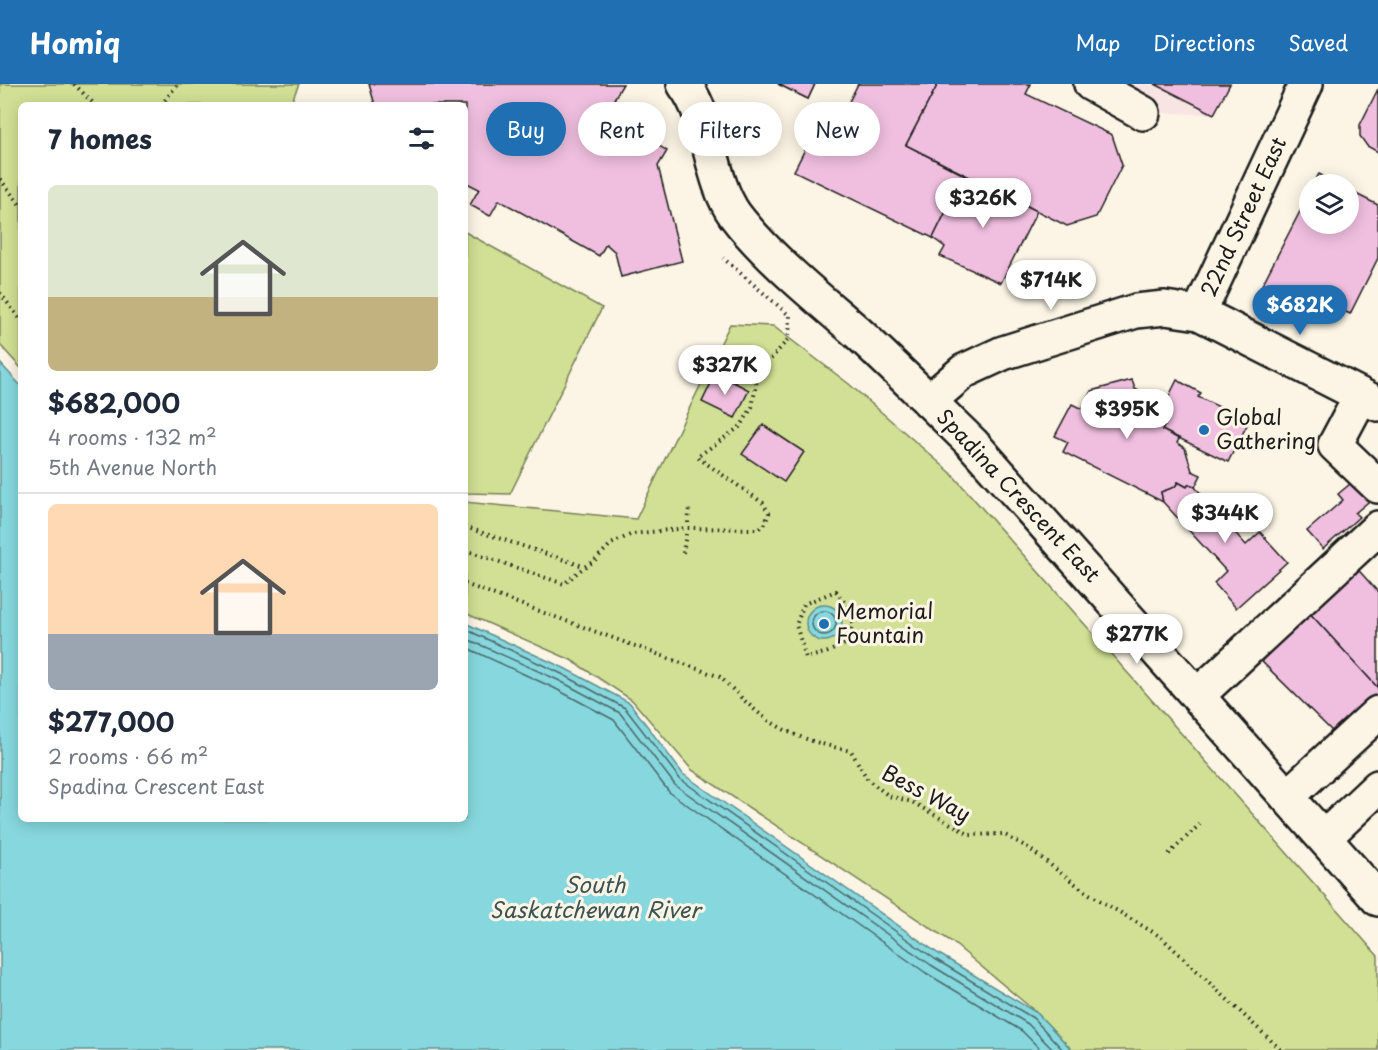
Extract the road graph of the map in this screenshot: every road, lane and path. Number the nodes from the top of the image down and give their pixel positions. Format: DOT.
graph roads {
  1 [pos="74,84"];
  2 [pos="178,84"];
  3 [pos="684,84"];
  4 [pos="1091,84"];
  5 [pos="1306,84"];
  6 [pos="92,102"];
  7 [pos="163,102"];
  8 [pos="1143,113"];
  9 [pos="0,179"];
  10 [pos="18,202"];
  11 [pos="723,258"];
  12 [pos="0,294"];
  13 [pos="1199,314"];
  14 [pos="18,316"];
  15 [pos="1370,400"];
  16 [pos="929,401"];
  17 [pos="1378,486"];
  18 [pos="689,506"];
  19 [pos="688,523"];
  20 [pos="468,528"];
  21 [pos="1378,528"];
  22 [pos="686,534"];
  23 [pos="468,551"];
  24 [pos="683,553"];
  25 [pos="584,567"];
  26 [pos="468,585"];
  27 [pos="806,658"];
  28 [pos="1198,695"];
  29 [pos="1378,713"];
  30 [pos="1378,787"];
  31 [pos="1288,796"];
  32 [pos="1200,824"];
  33 [pos="1325,837"];
  34 [pos="1169,854"];
  35 [pos="1378,899"];
  36 [pos="1281,1050"];
  1 -- 6 [label="path"];
  2 -- 7 [label="path"];
  3 -- 16 [label="street, Spadina Crescent East"];
  4 -- 8 [label="street"];
  5 -- 13 [label="street, 22nd Street East"];
  9 -- 10 [label="path"];
  11 -- 25 [label="path"];
  12 -- 14 [label="path"];
  13 -- 15 [label="street"];
  13 -- 16 [label="street, 22nd Street East"];
  15 -- 17 [label="street"];
  16 -- 28 [label="street, Spadina Crescent East"];
  18 -- 19 [label="path"];
  20 -- 25 [label="path"];
  21 -- 28 [label="street"];
  22 -- 24 [label="path"];
  23 -- 25 [label="path"];
  26 -- 36 [label="path, Bess Way"];
  27 -- 27 [label="path"];
  28 -- 31 [label="street, Spadina Crescent East"];
  29 -- 31 [label="street"];
  30 -- 33 [label="street"];
  31 -- 33 [label="street, Spadina Crescent East"];
  32 -- 34 [label="path"];
  33 -- 35 [label="street, Spadina Crescent East"];
}
